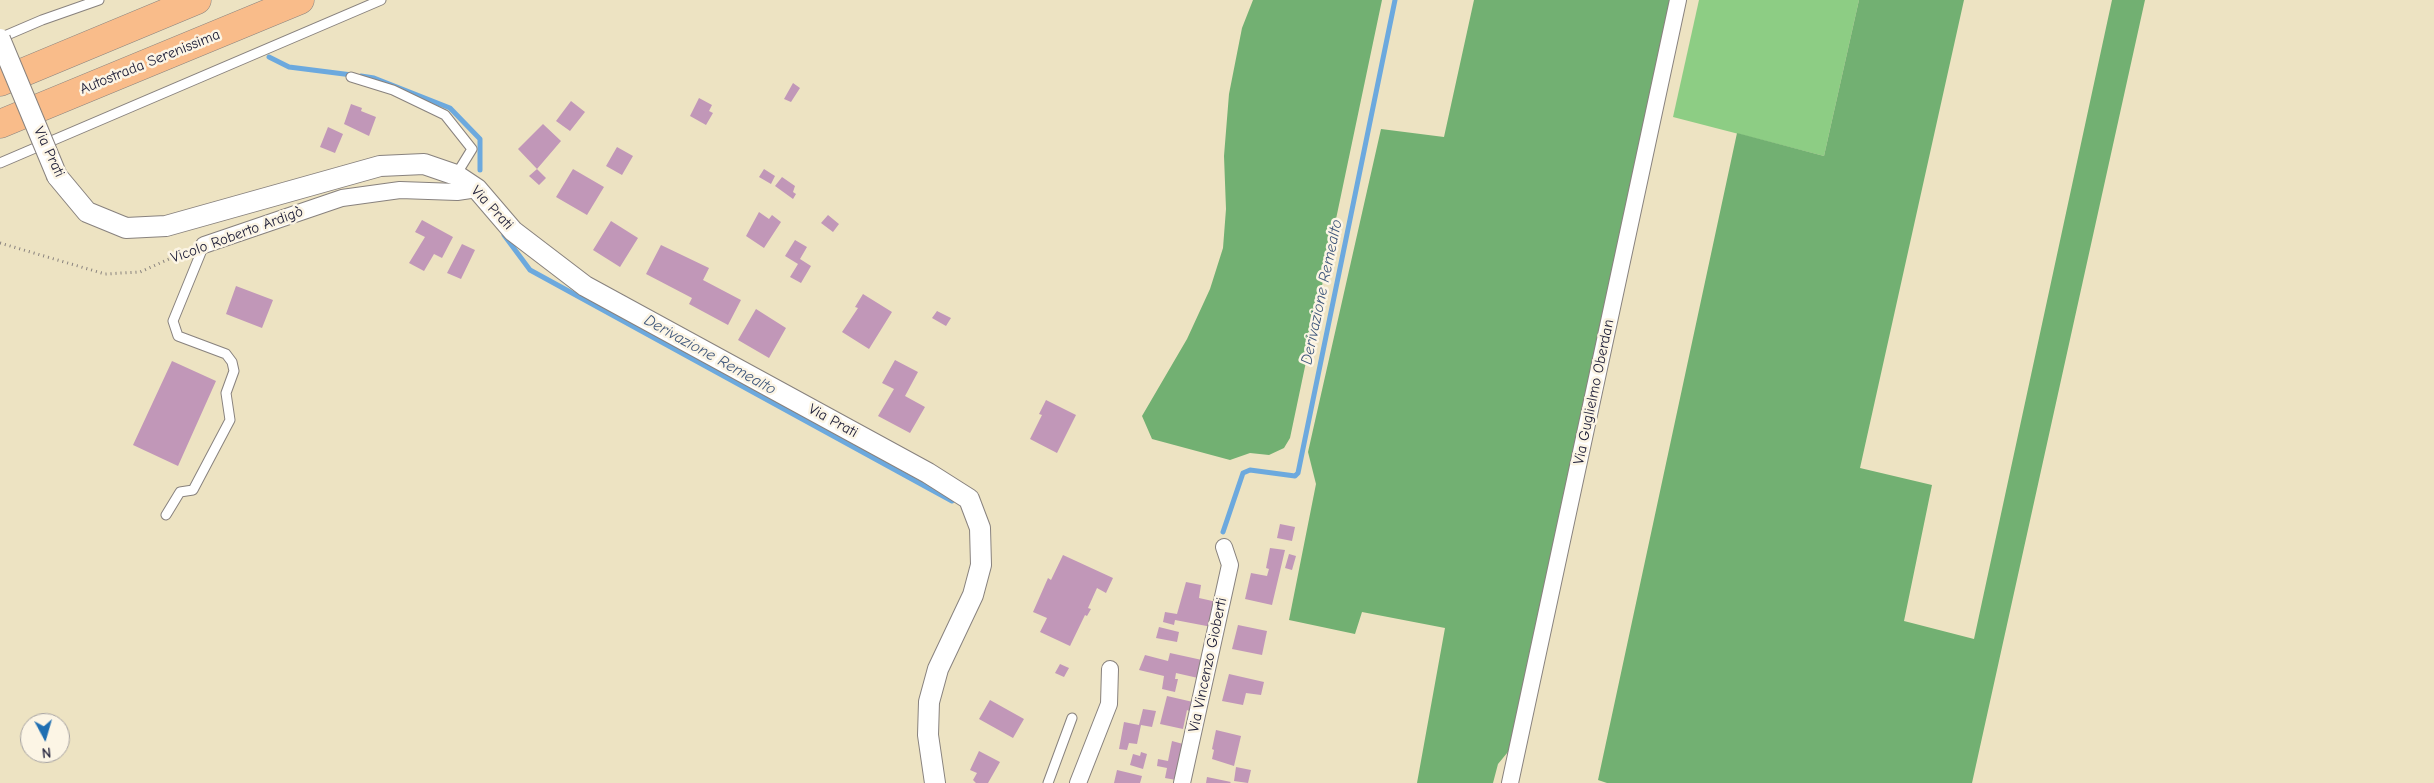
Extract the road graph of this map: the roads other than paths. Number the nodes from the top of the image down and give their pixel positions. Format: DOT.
graph roads {
  1 [pos="99,0"];
  2 [pos="197,0"];
  3 [pos="300,0"];
  4 [pos="381,0"];
  5 [pos="1678,0"];
  6 [pos="0,39"];
  7 [pos="351,77"];
  8 [pos="0,82"];
  9 [pos="0,124"];
  10 [pos="0,163"];
  11 [pos="456,175"];
  12 [pos="478,188"];
  13 [pos="204,245"];
  14 [pos="166,515"];
  15 [pos="1224,547"];
  16 [pos="1110,669"];
  17 [pos="1072,718"];
  18 [pos="935,783"];
  19 [pos="1048,783"];
  20 [pos="1078,783"];
  21 [pos="1182,783"];
  22 [pos="1510,783"];
  1 -- 6 [label="lane"];
  2 -- 8 [label="highway"];
  3 -- 9 [label="highway, Autostrada Serenissima"];
  4 -- 10 [label="lane"];
  5 -- 22 [label="street, Via Guglielmo Oberdan"];
  6 -- 11 [label="street, Via Prati, bridge"];
  7 -- 11 [label="lane, Via Prati"];
  11 -- 12 [label="street, Via Prati"];
  12 -- 13 [label="street, Vicolo Roberto Ardigò"];
  12 -- 18 [label="street, Via Prati"];
  13 -- 14 [label="lane"];
  15 -- 21 [label="street, Via Vincenzo Gioberti"];
  16 -- 20 [label="street"];
  17 -- 19 [label="lane"];
}
